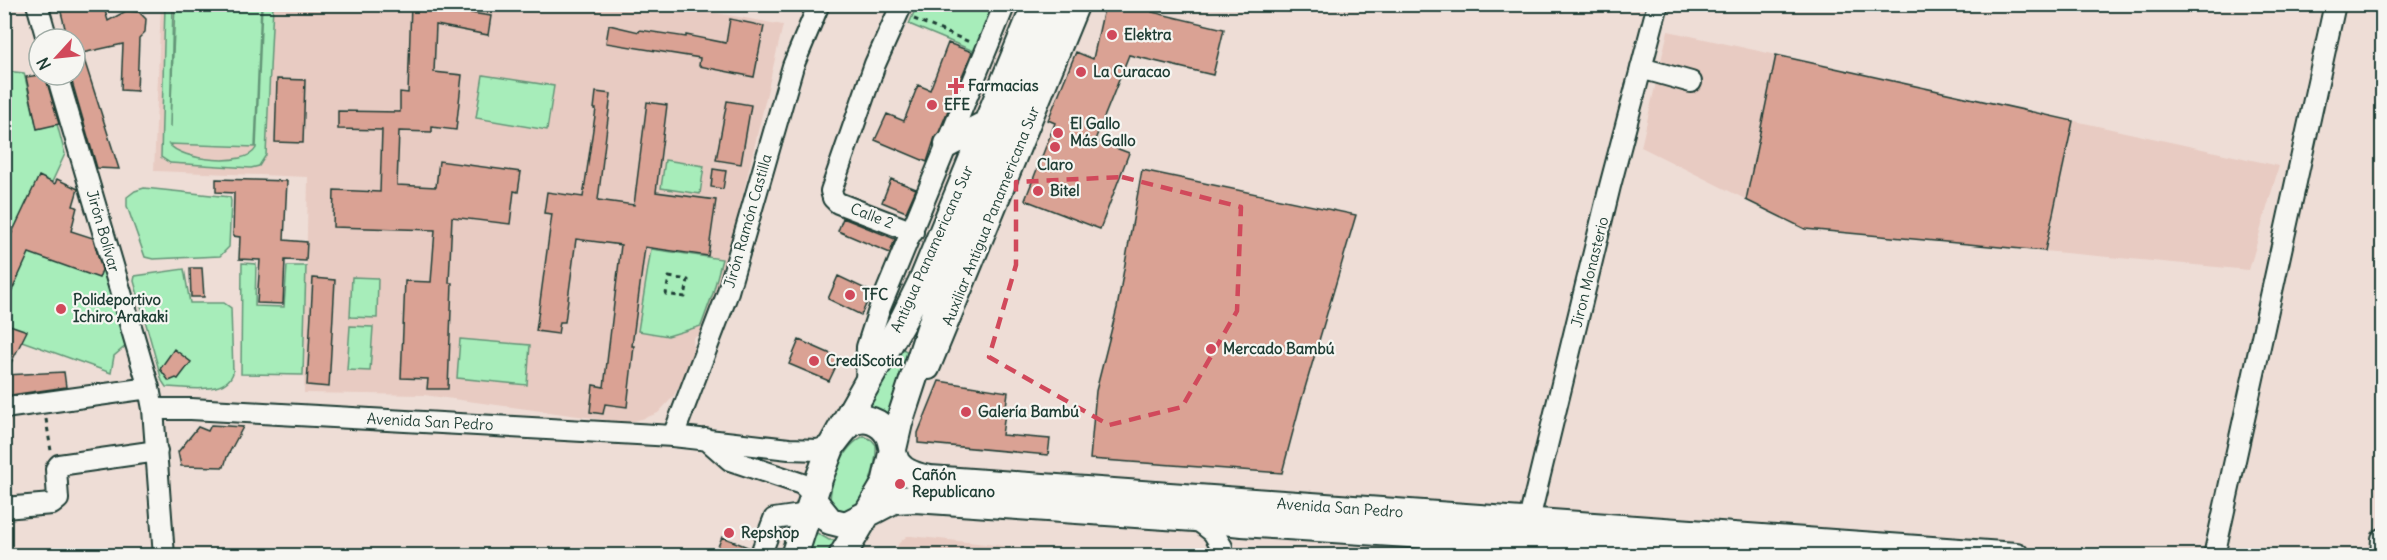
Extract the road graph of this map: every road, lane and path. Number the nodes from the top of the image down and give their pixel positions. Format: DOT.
graph roads {
  1 [pos="37,4"];
  2 [pos="819,4"];
  3 [pos="1005,4"];
  4 [pos="1036,4"];
  5 [pos="1057,4"];
  6 [pos="1078,4"];
  7 [pos="1658,4"];
  8 [pos="2335,4"];
  9 [pos="900,8"];
  10 [pos="44,27"];
  11 [pos="987,49"];
  12 [pos="1641,68"];
  13 [pos="1691,82"];
  14 [pos="61,87"];
  15 [pos="988,123"];
  16 [pos="948,144"];
  17 [pos="913,232"];
  18 [pos="666,294"];
  19 [pos="866,385"];
  20 [pos="149,387"];
  21 [pos="44,402"];
  22 [pos="4,408"];
  23 [pos="153,409"];
  24 [pos="899,423"];
  25 [pos="673,436"];
  26 [pos="706,439"];
  27 [pos="832,446"];
  28 [pos="157,451"];
  29 [pos="893,454"];
  30 [pos="57,466"];
  31 [pos="810,507"];
  32 [pos="4,508"];
  33 [pos="863,517"];
  34 [pos="1195,518"];
  35 [pos="1242,523"];
  36 [pos="1523,538"];
  37 [pos="2382,539"];
  38 [pos="1221,551"];
  39 [pos="164,555"];
  40 [pos="760,555"];
  41 [pos="794,555"];
  42 [pos="842,555"];
  43 [pos="1740,555"];
  44 [pos="2016,555"];
  45 [pos="2214,555"];
  46 [pos="2381,555"];
  1 -- 10 [label="street"];
  2 -- 25 [label="street, Jirón Ramón Castilla"];
  3 -- 11 [label="street"];
  4 -- 15 [label="main road, Antigua Panamericana Sur"];
  5 -- 24 [label="main road, Antigua Panamericana Sur"];
  6 -- 24 [label="street, Auxiliar Antigua Panamericana Sur"];
  7 -- 12 [label="street, Jiron Monasterio"];
  8 -- 45 [label="street"];
  9 -- 11 [label="path"];
  9 -- 17 [label="street, Calle 2"];
  11 -- 16 [label="street"];
  12 -- 13 [label="street"];
  12 -- 36 [label="street, Jiron Monasterio"];
  14 -- 20 [label="street, Jirón Bolívar"];
  15 -- 16 [label="main road"];
  15 -- 19 [label="main road, Antigua Panamericana Sur"];
  16 -- 17 [label="street"];
  17 -- 19 [label="street"];
  18 -- 18 [label="path"];
  19 -- 27 [label="main road, Antigua Panamericana Sur"];
  20 -- 21 [label="street"];
  20 -- 23 [label="street, Jirón Bolívar"];
  21 -- 22 [label="street"];
  21 -- 30 [label="path"];
  23 -- 25 [label="street, Avenida San Pedro"];
  23 -- 28 [label="street, Jirón Bolívar"];
  24 -- 29 [label="main road, Antigua Panamericana Sur"];
  25 -- 26 [label="street, Avenida San Pedro"];
  26 -- 27 [label="street, Avenida San Pedro"];
  26 -- 31 [label="street, Avenida San Pedro"];
  27 -- 29 [label="main road, Avenida San Pedro"];
  27 -- 31 [label="main road, Antigua Panamericana Sur"];
  28 -- 30 [label="street"];
  28 -- 39 [label="street, Jirón Bolívar"];
  29 -- 33 [label="main road, Antigua Panamericana Sur"];
  29 -- 36 [label="main road, Avenida San Pedro"];
  30 -- 32 [label="street"];
  31 -- 33 [label="main road, Avenida San Pedro"];
  31 -- 40 [label="street"];
  31 -- 41 [label="main road, Antigua Panamericana Sur"];
  33 -- 34 [label="main road, Avenida San Pedro"];
  33 -- 42 [label="main road, Antigua Panamericana Sur"];
  34 -- 35 [label="main road, Avenida San Pedro"];
  34 -- 38 [label="street"];
  35 -- 36 [label="main road, Avenida San Pedro"];
  35 -- 38 [label="street"];
  36 -- 43 [label="main road, Avenida San Pedro"];
  36 -- 44 [label="main road, Avenida San Pedro"];
  37 -- 46 [label="street"];
}
